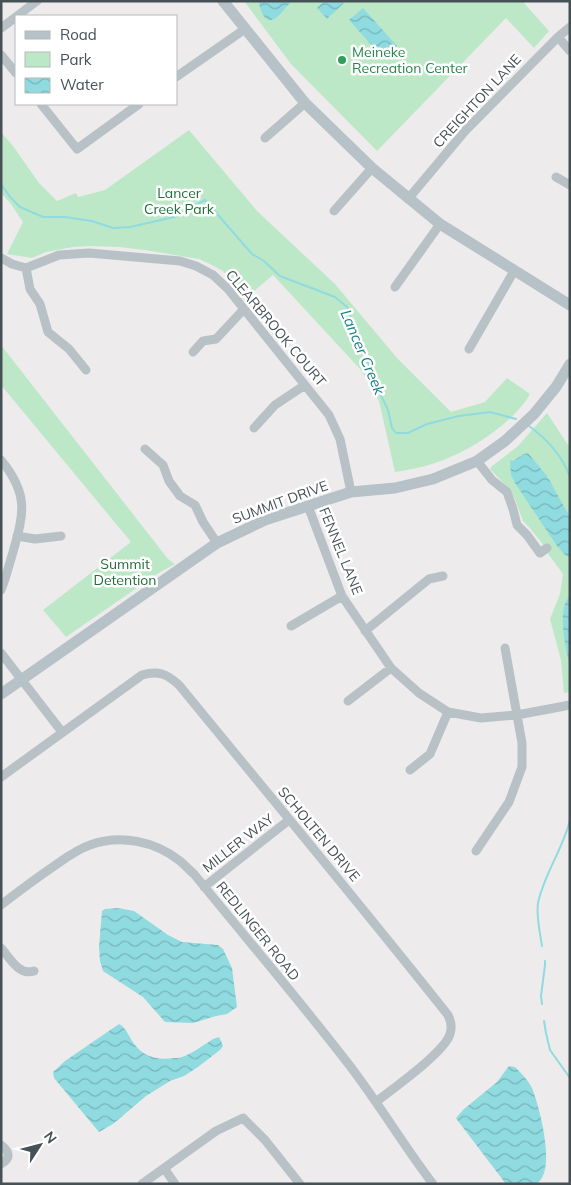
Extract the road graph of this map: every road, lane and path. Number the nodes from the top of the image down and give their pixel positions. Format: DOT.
graph roads {
  1 [pos="37,1"];
  2 [pos="223,1"];
  3 [pos="17,15"];
  4 [pos="15,17"];
  5 [pos="570,27"];
  6 [pos="1,28"];
  7 [pos="245,29"];
  8 [pos="558,36"];
  9 [pos="570,51"];
  10 [pos="1,55"];
  11 [pos="15,72"];
  12 [pos="178,77"];
  13 [pos="305,103"];
  14 [pos="42,105"];
  15 [pos="138,105"];
  16 [pos="265,138"];
  17 [pos="372,168"];
  18 [pos="556,177"];
  19 [pos="570,185"];
  20 [pos="408,198"];
  21 [pos="334,211"];
  22 [pos="440,224"];
  23 [pos="1,258"];
  24 [pos="26,268"];
  25 [pos="514,272"];
  26 [pos="395,287"];
  27 [pos="570,305"];
  28 [pos="244,309"];
  29 [pos="469,349"];
  30 [pos="192,352"];
  31 [pos="570,364"];
  32 [pos="86,370"];
  33 [pos="306,385"];
  34 [pos="254,428"];
  35 [pos="145,449"];
  36 [pos="1,460"];
  37 [pos="477,461"];
  38 [pos="351,492"];
  39 [pos="308,506"];
  40 [pos="17,536"];
  41 [pos="61,536"];
  42 [pos="217,543"];
  43 [pos="548,548"];
  44 [pos="443,576"];
  45 [pos="1,590"];
  46 [pos="342,596"];
  47 [pos="291,626"];
  48 [pos="365,631"];
  49 [pos="505,648"];
  50 [pos="1,653"];
  51 [pos="391,668"];
  52 [pos="22,680"];
  53 [pos="1,694"];
  54 [pos="348,701"];
  55 [pos="570,705"];
  56 [pos="448,712"];
  57 [pos="517,715"];
  58 [pos="62,732"];
  59 [pos="410,770"];
  60 [pos="1,777"];
  61 [pos="289,820"];
  62 [pos="476,851"];
  63 [pos="204,887"];
  64 [pos="1,905"];
  65 [pos="1,948"];
  66 [pos="34,971"];
  67 [pos="376,1102"];
  68 [pos="1,1145"];
  69 [pos="1,1164"];
  70 [pos="164,1168"];
  71 [pos="142,1184"];
  72 [pos="175,1184"];
  73 [pos="300,1184"];
  74 [pos="434,1184"];
  1 -- 3 [label="street"];
  2 -- 7 [label="street"];
  4 -- 6 [label="street"];
  5 -- 8 [label="street, CREIGHTON LANE"];
  7 -- 12 [label="street"];
  7 -- 13 [label="street"];
  8 -- 9 [label="street"];
  8 -- 20 [label="street, CREIGHTON LANE"];
  10 -- 11 [label="street"];
  13 -- 16 [label="street"];
  13 -- 17 [label="street"];
  14 -- 15 [label="street"];
  17 -- 20 [label="street"];
  17 -- 21 [label="street"];
  18 -- 19 [label="street"];
  20 -- 22 [label="street"];
  22 -- 25 [label="street"];
  22 -- 26 [label="street"];
  23 -- 24 [label="street"];
  24 -- 28 [label="street, CLEARBROOK COURT"];
  24 -- 32 [label="street"];
  25 -- 27 [label="street"];
  25 -- 29 [label="street"];
  28 -- 30 [label="street"];
  28 -- 33 [label="street, CLEARBROOK COURT"];
  31 -- 37 [label="street, SUMMIT DRIVE"];
  33 -- 34 [label="street"];
  33 -- 38 [label="street, CLEARBROOK COURT"];
  35 -- 42 [label="street"];
  36 -- 40 [label="street"];
  37 -- 38 [label="street, SUMMIT DRIVE"];
  37 -- 43 [label="street"];
  38 -- 39 [label="street, SUMMIT DRIVE"];
  39 -- 42 [label="street, SUMMIT DRIVE"];
  39 -- 46 [label="street, FENNEL LANE"];
  40 -- 41 [label="street"];
  40 -- 45 [label="street"];
  42 -- 52 [label="street, SUMMIT DRIVE"];
  44 -- 48 [label="street"];
  46 -- 47 [label="street"];
  46 -- 48 [label="street, FENNEL LANE"];
  48 -- 51 [label="street, FENNEL LANE"];
  49 -- 57 [label="street"];
  50 -- 52 [label="street"];
  51 -- 54 [label="street"];
  51 -- 56 [label="street, FENNEL LANE"];
  52 -- 53 [label="street, SUMMIT DRIVE"];
  52 -- 58 [label="street"];
  55 -- 57 [label="street, FENNEL LANE"];
  56 -- 57 [label="street, FENNEL LANE"];
  56 -- 59 [label="street"];
  57 -- 62 [label="street"];
  58 -- 60 [label="street, SCHOLTEN DRIVE"];
  58 -- 61 [label="street, SCHOLTEN DRIVE"];
  61 -- 63 [label="street, MILLER WAY"];
  61 -- 67 [label="street, SCHOLTEN DRIVE"];
  63 -- 64 [label="street, REDLINGER ROAD"];
  63 -- 67 [label="street, REDLINGER ROAD"];
  65 -- 66 [label="street"];
  67 -- 74 [label="street, REDLINGER ROAD"];
  68 -- 69 [label="street"];
  70 -- 71 [label="street"];
  70 -- 72 [label="street"];
  70 -- 73 [label="street"];
}
